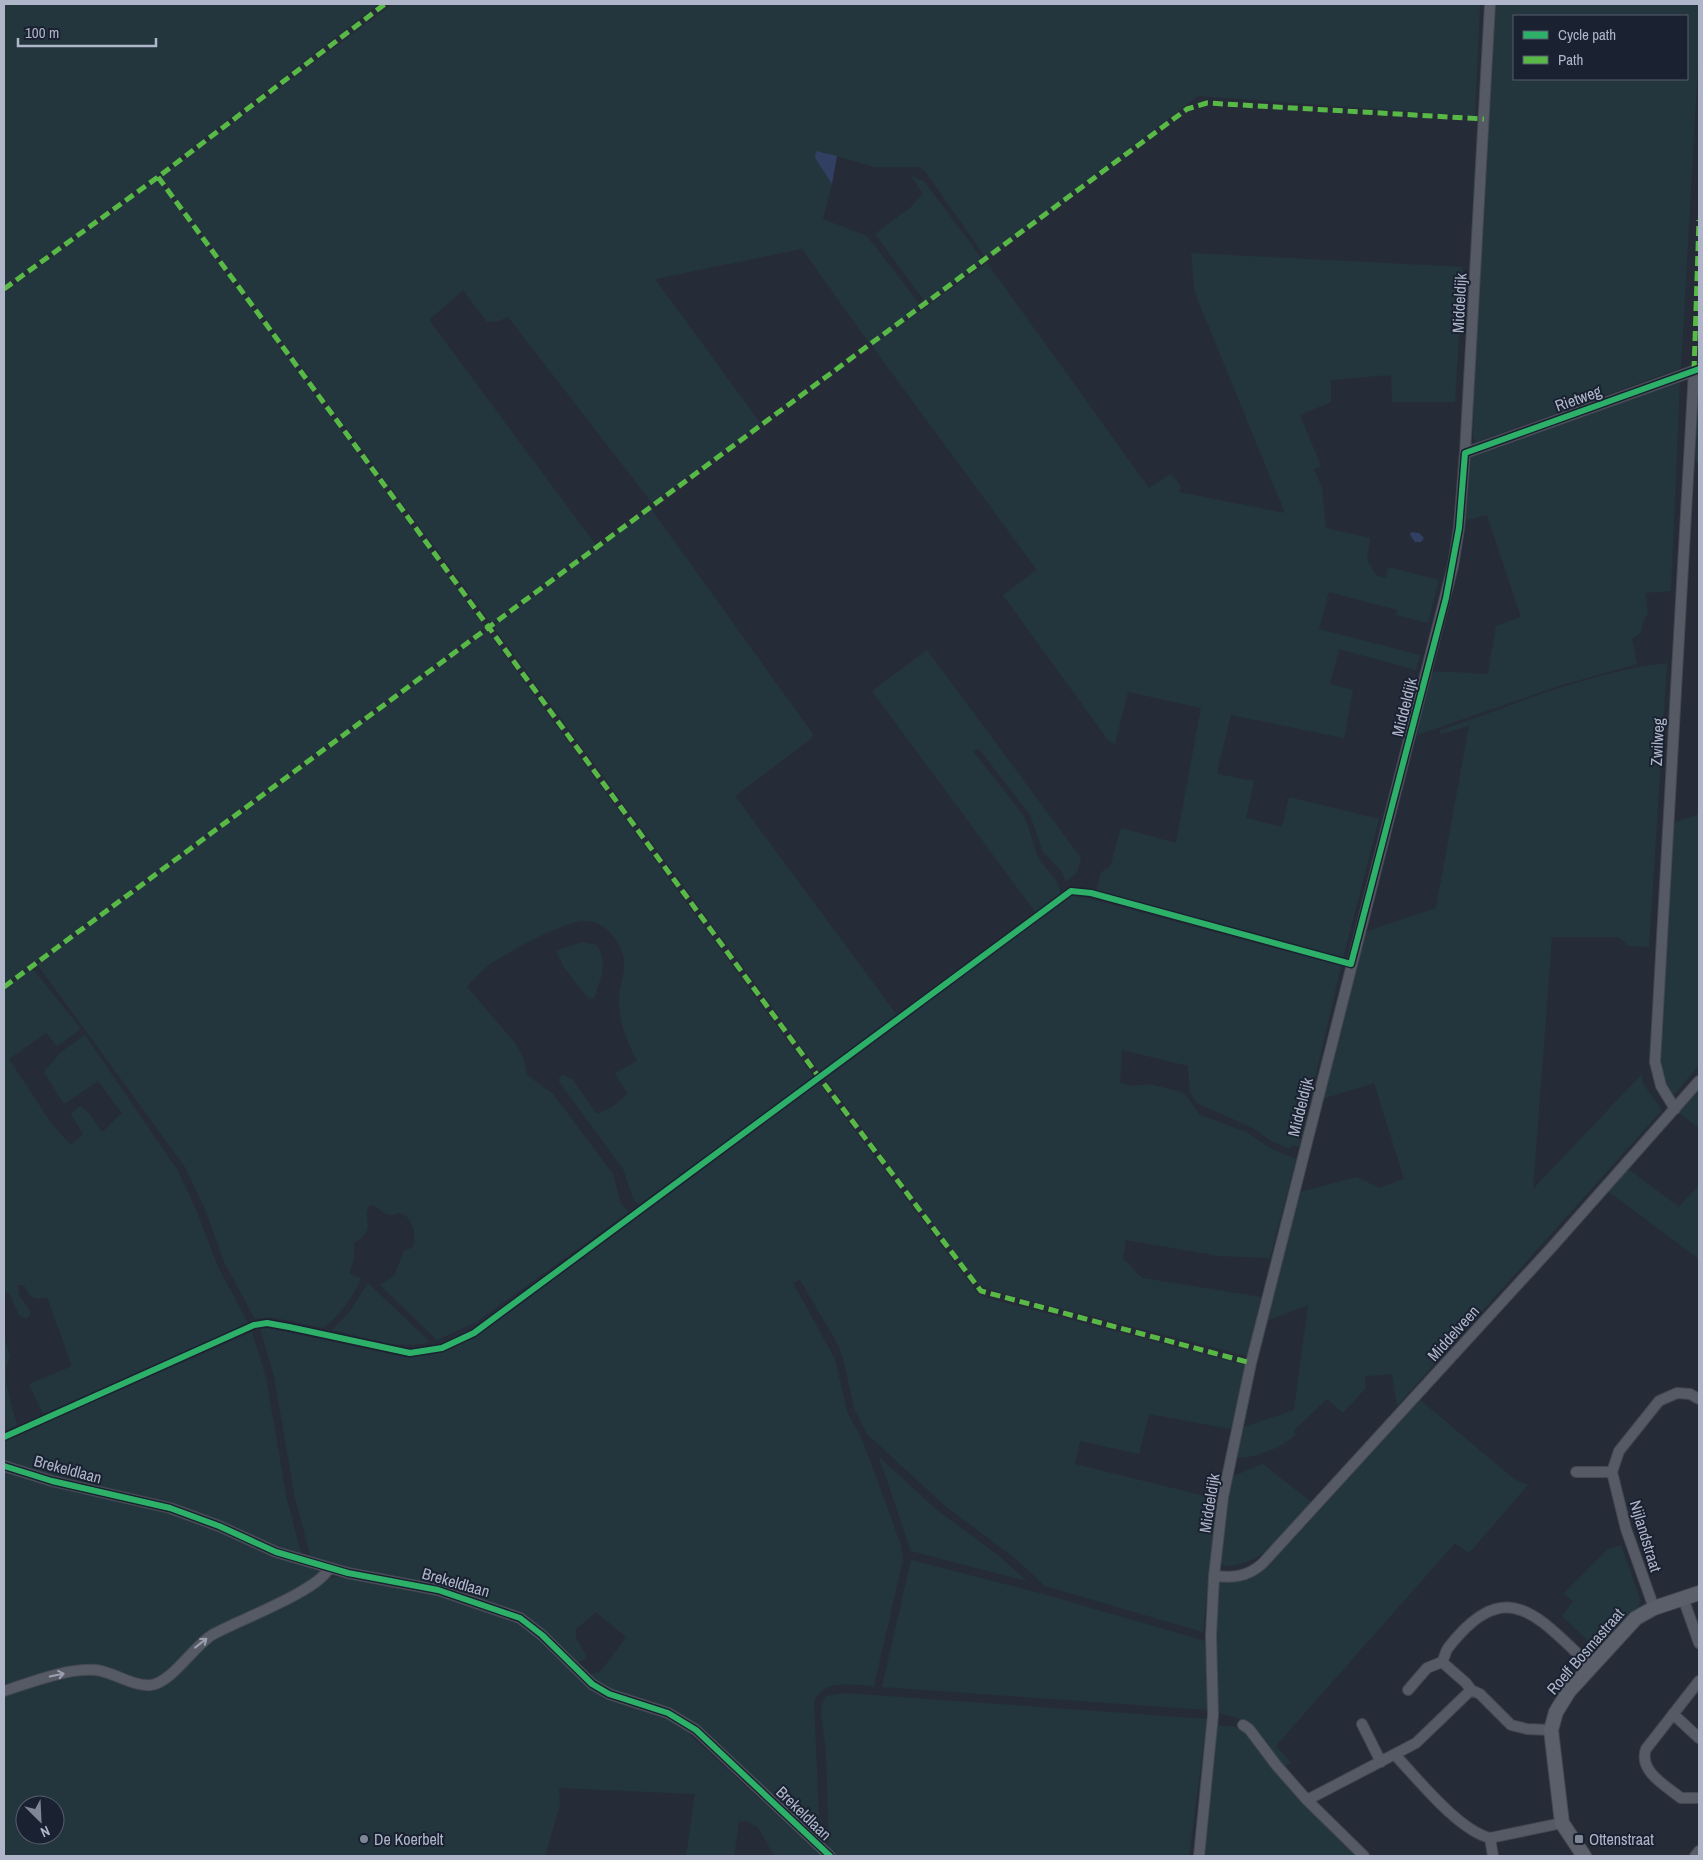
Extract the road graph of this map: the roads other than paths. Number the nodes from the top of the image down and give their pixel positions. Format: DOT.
graph roads {
  1 [pos="1490,4"];
  2 [pos="1697,370"];
  3 [pos="1465,453"];
  4 [pos="1699,1081"];
  5 [pos="1675,1109"];
  6 [pos="1699,1399"];
  7 [pos="4,1466"];
  8 [pos="1576,1472"];
  9 [pos="1612,1472"];
  10 [pos="330,1568"];
  11 [pos="1214,1576"];
  12 [pos="1699,1593"];
  13 [pos="1684,1598"];
  14 [pos="1654,1608"];
  15 [pos="1699,1643"];
  16 [pos="1442,1662"];
  17 [pos="1592,1667"];
  18 [pos="1699,1681"];
  19 [pos="1408,1690"];
  20 [pos="1471,1690"];
  21 [pos="4,1691"];
  22 [pos="1673,1714"];
  23 [pos="1362,1724"];
  24 [pos="1243,1725"];
  25 [pos="1551,1730"];
  26 [pos="1699,1738"];
  27 [pos="1395,1755"];
  28 [pos="1382,1762"];
  29 [pos="1699,1798"];
  30 [pos="1307,1800"];
  31 [pos="1562,1823"];
  32 [pos="1490,1838"];
  33 [pos="1699,1851"];
  34 [pos="830,1856"];
  35 [pos="1199,1856"];
  36 [pos="1364,1856"];
  37 [pos="1493,1856"];
  38 [pos="1584,1856"];
  39 [pos="1695,1856"];
  1 -- 3 [label="street, Middeldijk"];
  2 -- 3 [label="street, Rietweg"];
  2 -- 5 [label="street, Zwilweg"];
  3 -- 11 [label="street, Middeldijk"];
  4 -- 5 [label="street, Middelveen"];
  5 -- 11 [label="street, Middelveen"];
  6 -- 9 [label="street"];
  7 -- 10 [label="street, Brekeldlaan"];
  8 -- 9 [label="street"];
  9 -- 14 [label="street, Nijlandstraat"];
  21 -- 10 [label="street, one-way"];
  10 -- 34 [label="street, Brekeldlaan"];
  11 -- 35 [label="street, Middeldijk"];
  12 -- 13 [label="street, Roelf Bosmastraat"];
  13 -- 14 [label="street, Roelf Bosmastraat"];
  13 -- 15 [label="street"];
  14 -- 17 [label="street, Roelf Bosmastraat"];
  16 -- 17 [label="street"];
  16 -- 19 [label="street"];
  16 -- 20 [label="street"];
  17 -- 25 [label="street, Roelf Bosmastraat"];
  18 -- 22 [label="street"];
  20 -- 25 [label="street"];
  20 -- 27 [label="street"];
  22 -- 26 [label="street"];
  22 -- 29 [label="street"];
  23 -- 28 [label="street"];
  24 -- 30 [label="street"];
  25 -- 31 [label="street, Roelf Bosmastraat"];
  27 -- 28 [label="street"];
  27 -- 32 [label="street"];
  28 -- 30 [label="street"];
  30 -- 36 [label="street"];
  31 -- 32 [label="street"];
  31 -- 38 [label="street, Roelf Bosmastraat"];
  32 -- 37 [label="street"];
  33 -- 39 [label="street"];
}
